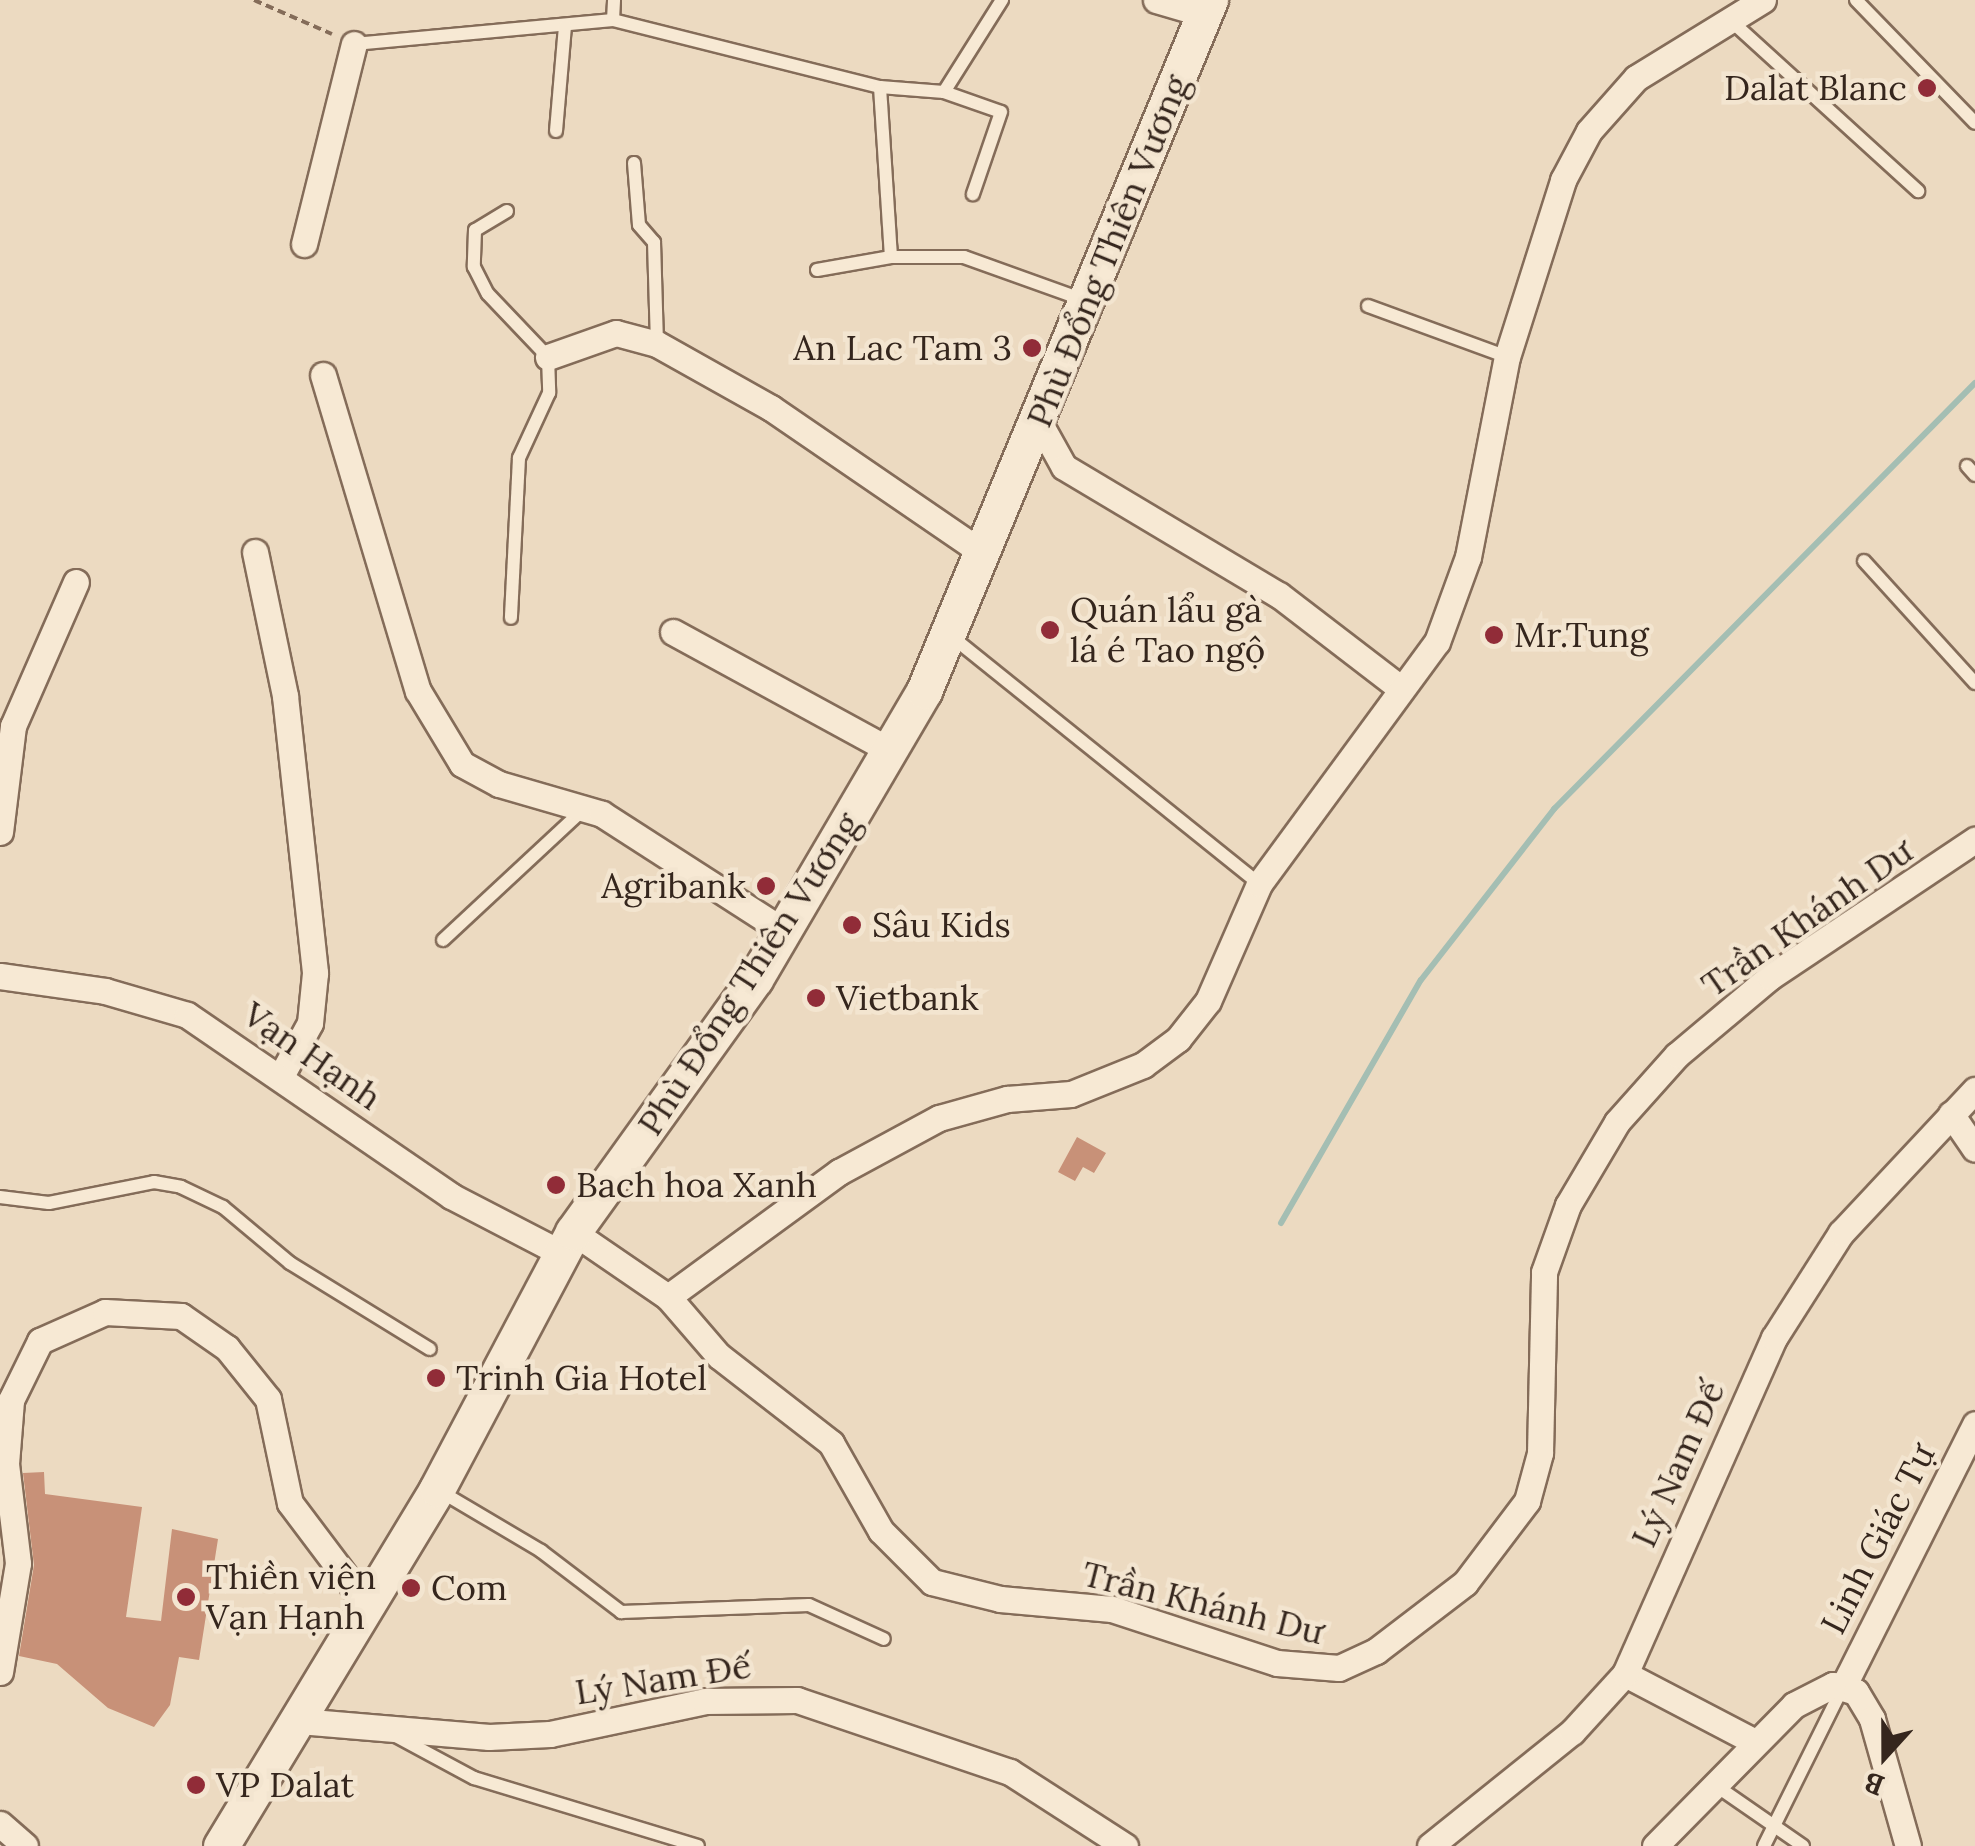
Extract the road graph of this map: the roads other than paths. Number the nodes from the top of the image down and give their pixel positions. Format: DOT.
graph roads {
  1 [pos="614,0"];
  2 [pos="1002,0"];
  3 [pos="1156,0"];
  4 [pos="1763,0"];
  5 [pos="1856,0"];
  6 [pos="1207,7"];
  7 [pos="1729,18"];
  8 [pos="613,20"];
  9 [pos="565,26"];
  10 [pos="354,44"];
  11 [pos="880,87"];
  12 [pos="944,92"];
  13 [pos="1975,124"];
  14 [pos="556,131"];
  15 [pos="634,163"];
  16 [pos="1918,191"];
  17 [pos="972,194"];
  18 [pos="507,211"];
  19 [pos="304,244"];
  20 [pos="891,256"];
  21 [pos="817,270"];
  22 [pos="1088,301"];
  23 [pos="1368,306"];
  24 [pos="657,344"];
  25 [pos="1507,356"];
  26 [pos="548,357"];
  27 [pos="323,376"];
  28 [pos="1038,422"];
  29 [pos="255,552"];
  30 [pos="984,554"];
  31 [pos="1864,561"];
  32 [pos="76,582"];
  33 [pos="511,618"];
  34 [pos="673,632"];
  35 [pos="950,636"];
  36 [pos="1975,684"];
  37 [pos="1400,688"];
  38 [pos="891,751"];
  39 [pos="586,808"];
  40 [pos="0,832"];
  41 [pos="1975,840"];
  42 [pos="1258,884"];
  43 [pos="785,932"];
  44 [pos="442,940"];
  45 [pos="0,976"];
  46 [pos="280,1076"];
  47 [pos="1975,1090"];
  48 [pos="1951,1114"];
  49 [pos="1975,1149"];
  50 [pos="0,1197"];
  51 [pos="567,1243"];
  52 [pos="668,1297"];
  53 [pos="430,1349"];
  54 [pos="1975,1424"];
  55 [pos="437,1489"];
  56 [pos="368,1606"];
  57 [pos="884,1639"];
  58 [pos="0,1672"];
  59 [pos="1625,1674"];
  60 [pos="1844,1685"];
  61 [pos="299,1720"];
  62 [pos="392,1734"];
  63 [pos="1755,1742"];
  64 [pos="1715,1785"];
  65 [pos="0,1824"];
  66 [pos="1774,1825"];
  67 [pos="25,1846"];
  68 [pos="221,1846"];
  69 [pos="698,1846"];
  70 [pos="1125,1846"];
  71 [pos="1430,1846"];
  72 [pos="1655,1846"];
  73 [pos="1764,1846"];
  74 [pos="1803,1846"];
  75 [pos="1908,1846"];
  1 -- 8 [label="lane"];
  2 -- 12 [label="lane"];
  3 -- 6 [label="street"];
  4 -- 7 [label="street"];
  5 -- 13 [label="lane"];
  6 -- 22 [label="main road, Phù Đổng Thiên Vương"];
  7 -- 16 [label="lane"];
  7 -- 25 [label="street"];
  8 -- 9 [label="lane"];
  8 -- 11 [label="lane"];
  9 -- 10 [label="lane"];
  9 -- 14 [label="lane"];
  10 -- 19 [label="street"];
  11 -- 12 [label="lane"];
  11 -- 20 [label="lane"];
  12 -- 17 [label="lane"];
  15 -- 24 [label="lane"];
  18 -- 26 [label="lane"];
  20 -- 21 [label="lane"];
  20 -- 22 [label="lane"];
  22 -- 28 [label="main road, Phù Đổng Thiên Vương"];
  23 -- 25 [label="lane"];
  24 -- 26 [label="street"];
  24 -- 30 [label="street"];
  25 -- 37 [label="street"];
  26 -- 33 [label="lane"];
  27 -- 39 [label="street"];
  28 -- 30 [label="main road, Phù Đổng Thiên Vương"];
  28 -- 37 [label="street"];
  29 -- 46 [label="street"];
  30 -- 35 [label="main road, Phù Đổng Thiên Vương"];
  31 -- 36 [label="lane"];
  32 -- 40 [label="street"];
  34 -- 38 [label="street"];
  35 -- 38 [label="main road, Phù Đổng Thiên Vương"];
  35 -- 42 [label="lane"];
  37 -- 42 [label="street"];
  38 -- 43 [label="main road, Phù Đổng Thiên Vương"];
  39 -- 43 [label="street"];
  39 -- 44 [label="lane"];
  41 -- 52 [label="street, Trần Khánh Dư"];
  42 -- 52 [label="street"];
  43 -- 51 [label="main road, Phù Đổng Thiên Vương"];
  45 -- 46 [label="street, Vạn Hạnh"];
  46 -- 51 [label="street, Vạn Hạnh"];
  47 -- 48 [label="street, Lý Nam Đế"];
  48 -- 49 [label="street"];
  48 -- 59 [label="street, Lý Nam Đế"];
  50 -- 53 [label="lane"];
  51 -- 52 [label="street, Trần Khánh Dư"];
  51 -- 55 [label="main road, Phù Đổng Thiên Vương"];
  54 -- 60 [label="street, Linh Giác Tự"];
  55 -- 56 [label="main road, Phù Đổng Thiên Vương"];
  55 -- 57 [label="lane"];
  56 -- 58 [label="street"];
  56 -- 61 [label="main road, Phù Đổng Thiên Vương"];
  59 -- 63 [label="street"];
  59 -- 71 [label="street, Lý Nam Đế"];
  60 -- 63 [label="street"];
  60 -- 66 [label="lane"];
  60 -- 75 [label="street"];
  61 -- 62 [label="street, Lý Nam Đế"];
  61 -- 68 [label="main road, Phù Đổng Thiên Vương"];
  62 -- 69 [label="lane"];
  62 -- 70 [label="street, Lý Nam Đế"];
  63 -- 64 [label="street"];
  64 -- 66 [label="lane"];
  64 -- 72 [label="street"];
  65 -- 67 [label="street"];
  66 -- 73 [label="lane"];
  66 -- 74 [label="lane"];
}
